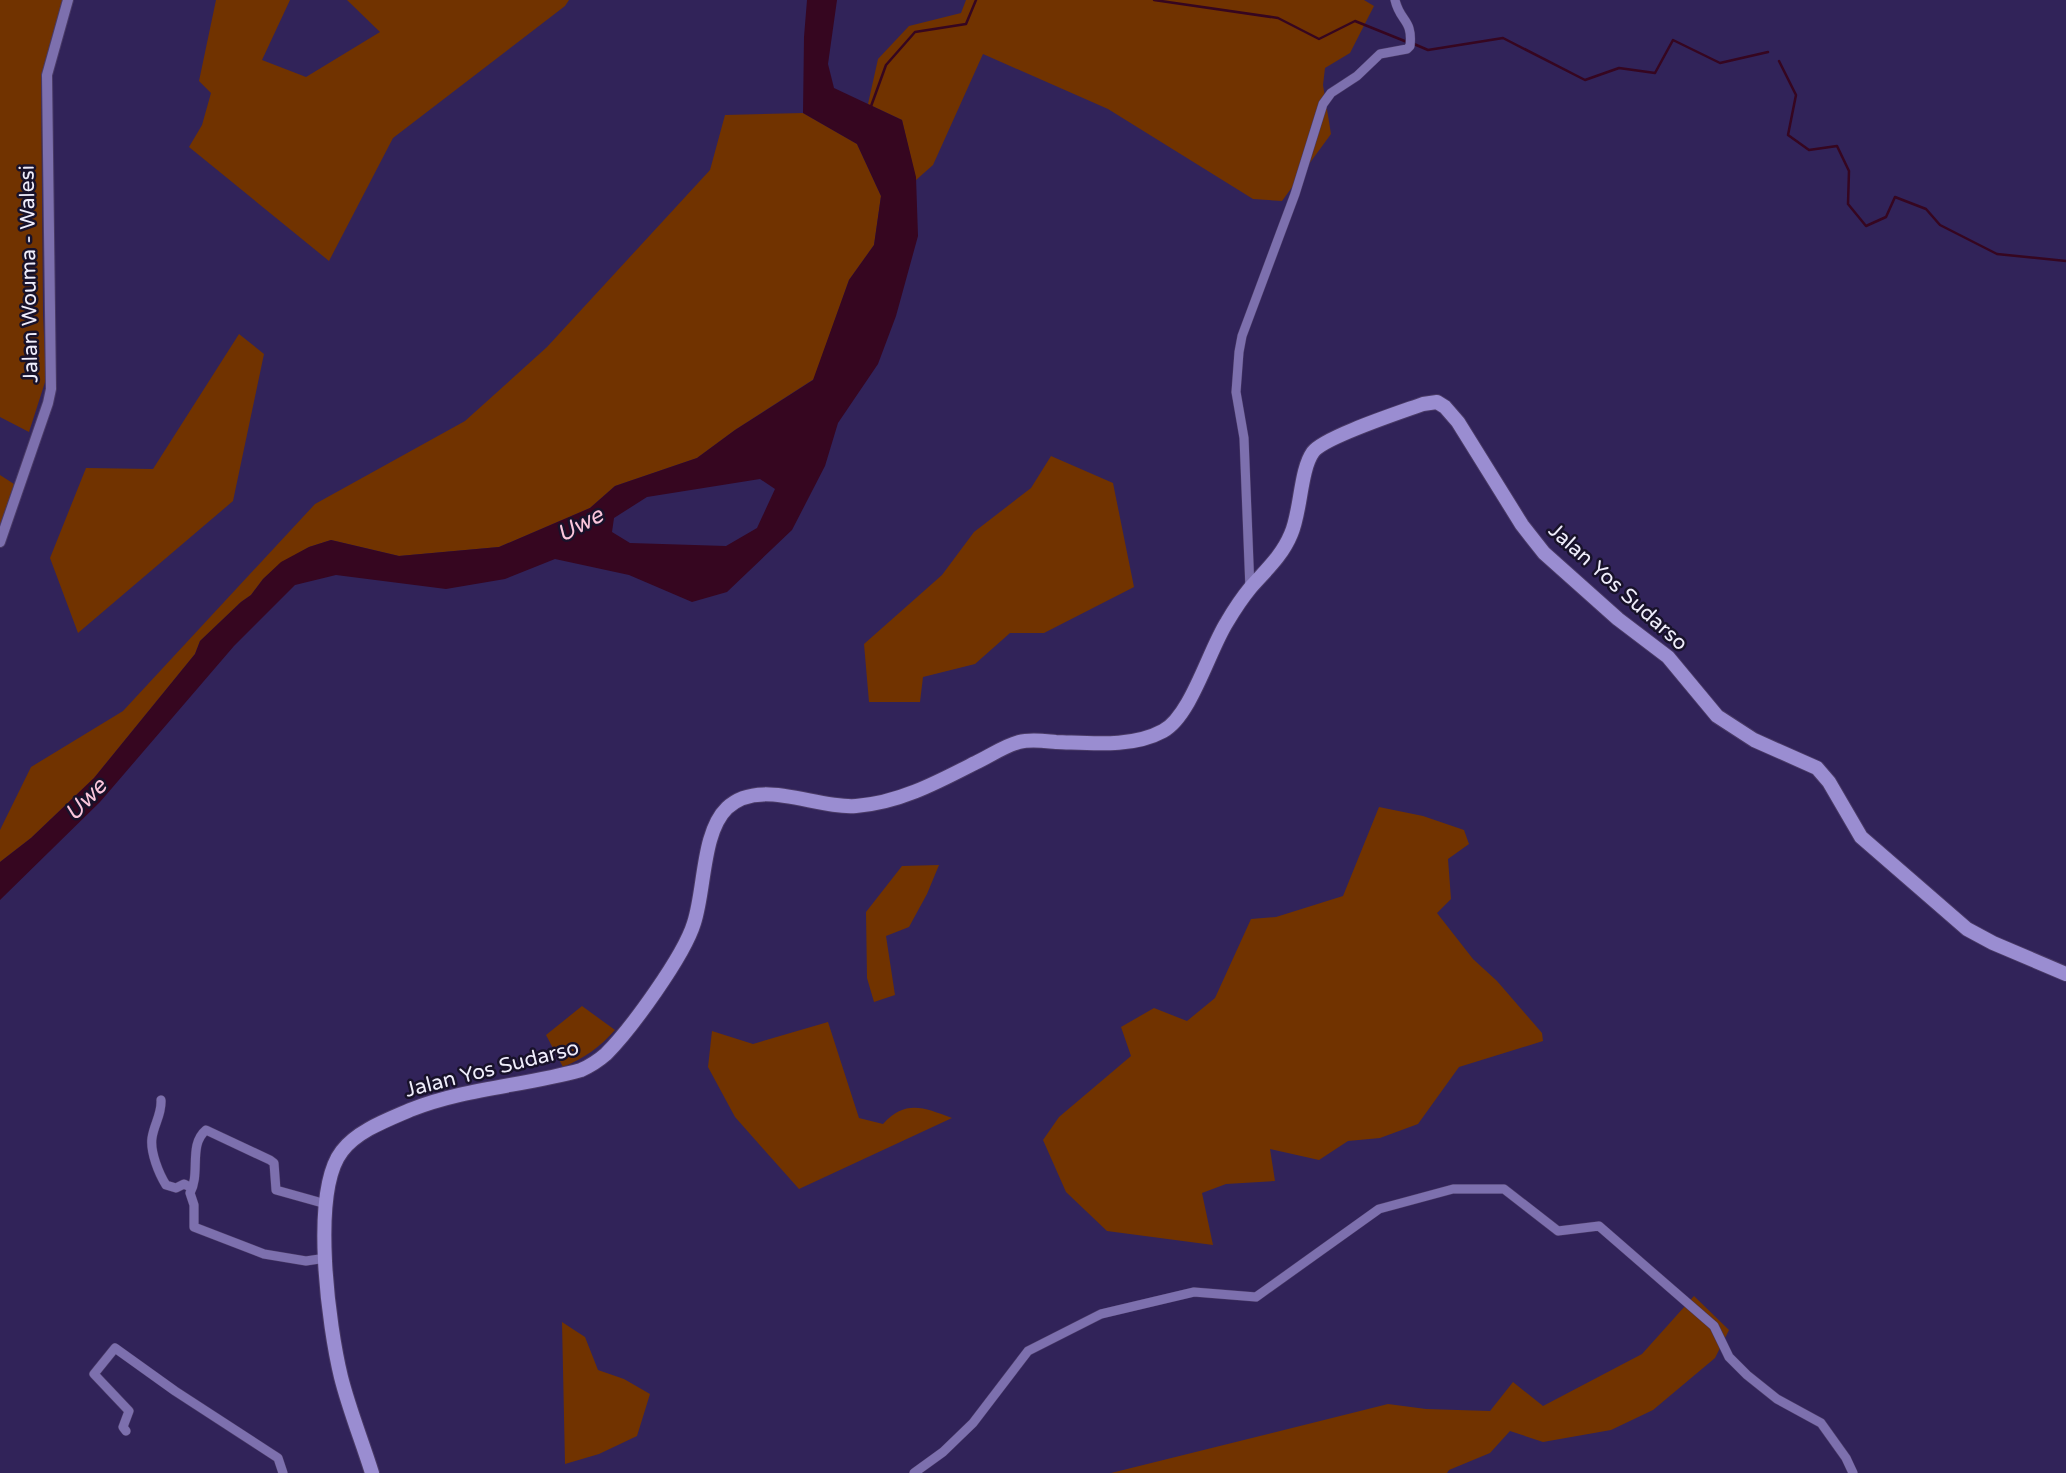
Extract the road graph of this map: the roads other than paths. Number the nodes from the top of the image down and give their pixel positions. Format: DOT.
graph roads {
  1 [pos="68,0"];
  2 [pos="1395,0"];
  3 [pos="0,541"];
  4 [pos="1250,589"];
  5 [pos="2066,974"];
  6 [pos="161,1100"];
  7 [pos="192,1188"];
  8 [pos="326,1204"];
  9 [pos="326,1258"];
  10 [pos="126,1431"];
  11 [pos="283,1473"];
  12 [pos="372,1473"];
  13 [pos="914,1473"];
  14 [pos="1853,1473"];
  1 -- 3 [label="street, Jalan Wouma - Walesi"];
  2 -- 4 [label="street"];
  4 -- 5 [label="main road, Jalan Yos Sudarso"];
  4 -- 8 [label="main road, Jalan Yos Sudarso"];
  6 -- 7 [label="street"];
  7 -- 8 [label="street"];
  7 -- 9 [label="street"];
  8 -- 9 [label="main road, Jalan Yos Sudarso"];
  9 -- 12 [label="main road, Jalan Yos Sudarso"];
  10 -- 11 [label="street"];
  13 -- 14 [label="street"];
}
